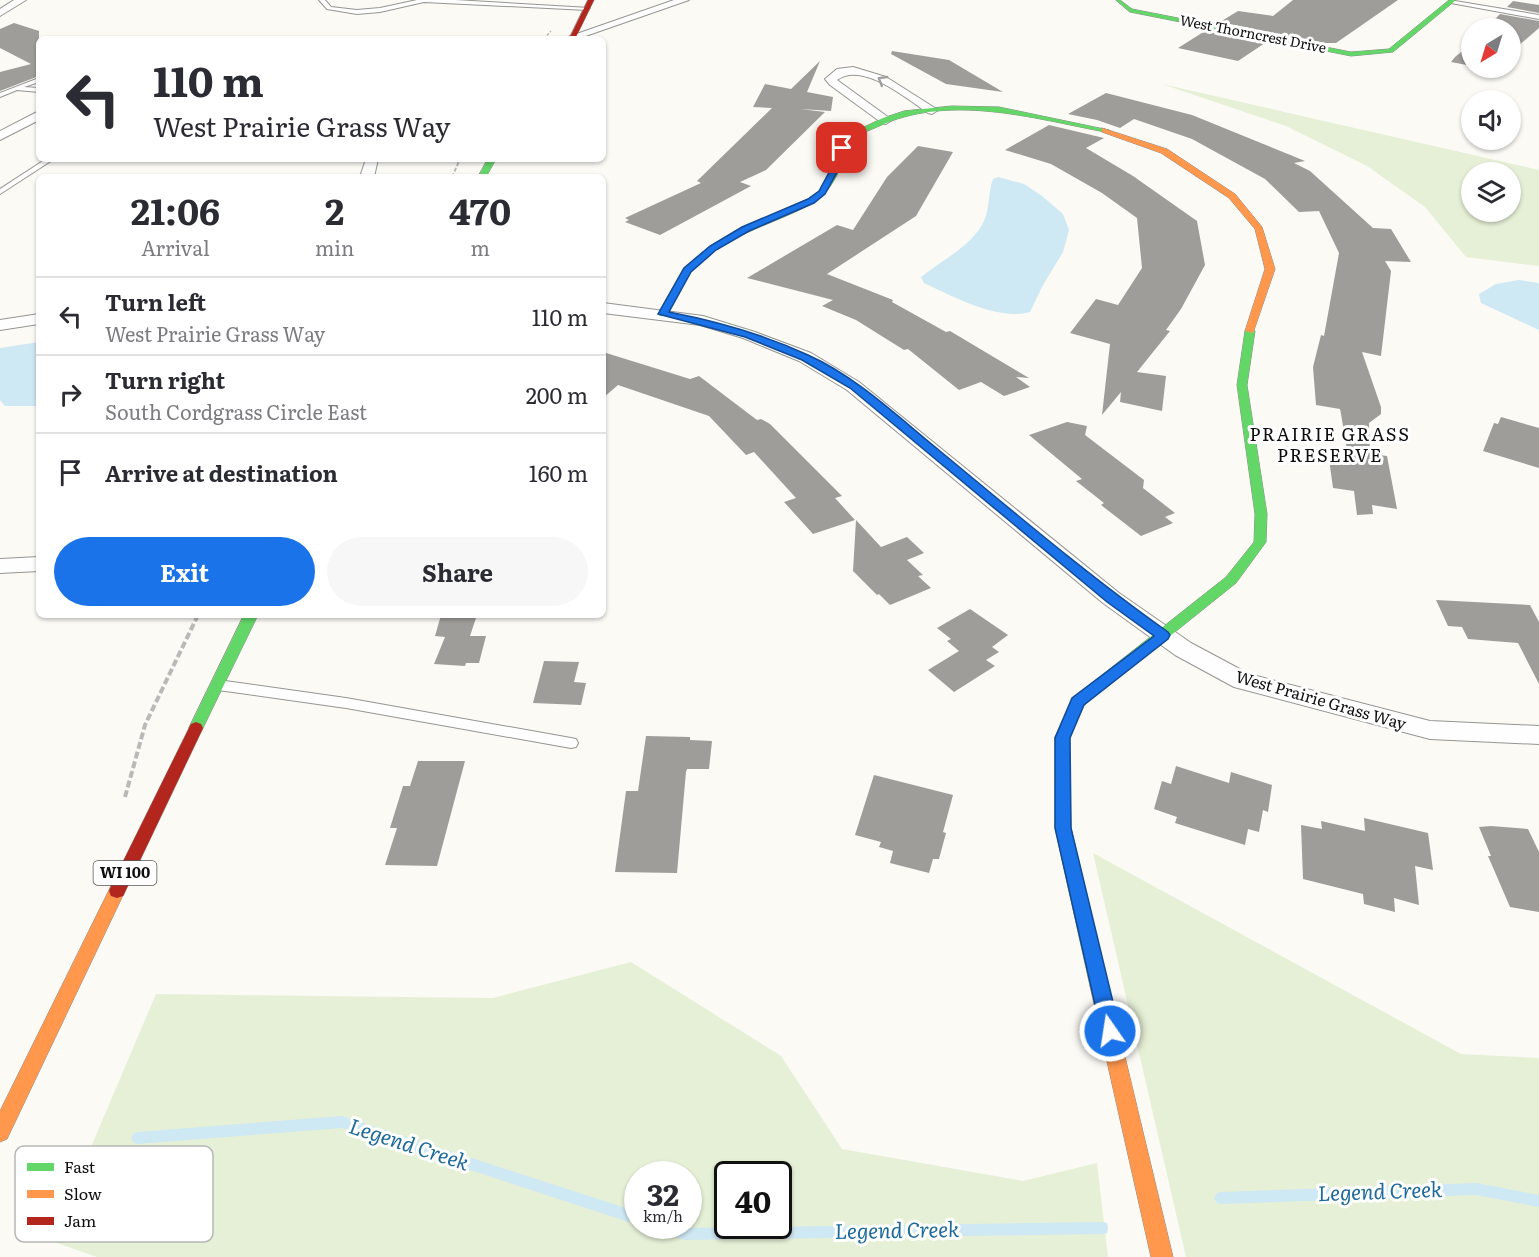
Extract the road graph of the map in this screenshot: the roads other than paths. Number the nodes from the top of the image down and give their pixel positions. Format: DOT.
graph roads {
  1 [pos="21,0"];
  2 [pos="322,0"];
  3 [pos="684,0"];
  4 [pos="1119,1"];
  5 [pos="1452,1"];
  6 [pos="589,4"];
  7 [pos="0,12"];
  8 [pos="1539,16"];
  9 [pos="573,36"];
  10 [pos="578,36"];
  11 [pos="36,81"];
  12 [pos="16,88"];
  13 [pos="36,90"];
  14 [pos="0,95"];
  15 [pos="932,110"];
  16 [pos="36,117"];
  17 [pos="886,120"];
  18 [pos="0,136"];
  19 [pos="46,162"];
  20 [pos="0,192"];
  21 [pos="606,308"];
  22 [pos="663,314"];
  23 [pos="36,319"];
  24 [pos="0,325"];
  25 [pos="36,564"];
  26 [pos="0,566"];
  27 [pos="250,618"];
  28 [pos="1164,635"];
  29 [pos="217,685"];
  30 [pos="1539,735"];
  31 [pos="571,743"];
  32 [pos="0,1132"];
  33 [pos="1162,1257"];
  1 -- 7 [label="street"];
  2 -- 6 [label="lane"];
  3 -- 10 [label="street"];
  4 -- 5 [label="street, West Thorncrest Drive"];
  5 -- 8 [label="lane"];
  6 -- 9 [label="street"];
  11 -- 12 [label="lane"];
  12 -- 13 [label="lane"];
  12 -- 14 [label="lane"];
  15 -- 17 [label="street"];
  15 -- 17 [label="street, one-way"];
  15 -- 28 [label="street"];
  16 -- 18 [label="street"];
  17 -- 22 [label="street"];
  19 -- 20 [label="lane"];
  21 -- 22 [label="street, West Prairie Grass Way"];
  22 -- 28 [label="street, West Prairie Grass Way"];
  23 -- 24 [label="street"];
  25 -- 26 [label="street"];
  27 -- 29 [label="street, WI 100"];
  28 -- 30 [label="street, West Prairie Grass Way"];
  28 -- 33 [label="street"];
  29 -- 31 [label="lane"];
  29 -- 32 [label="street, WI 100"];
}
